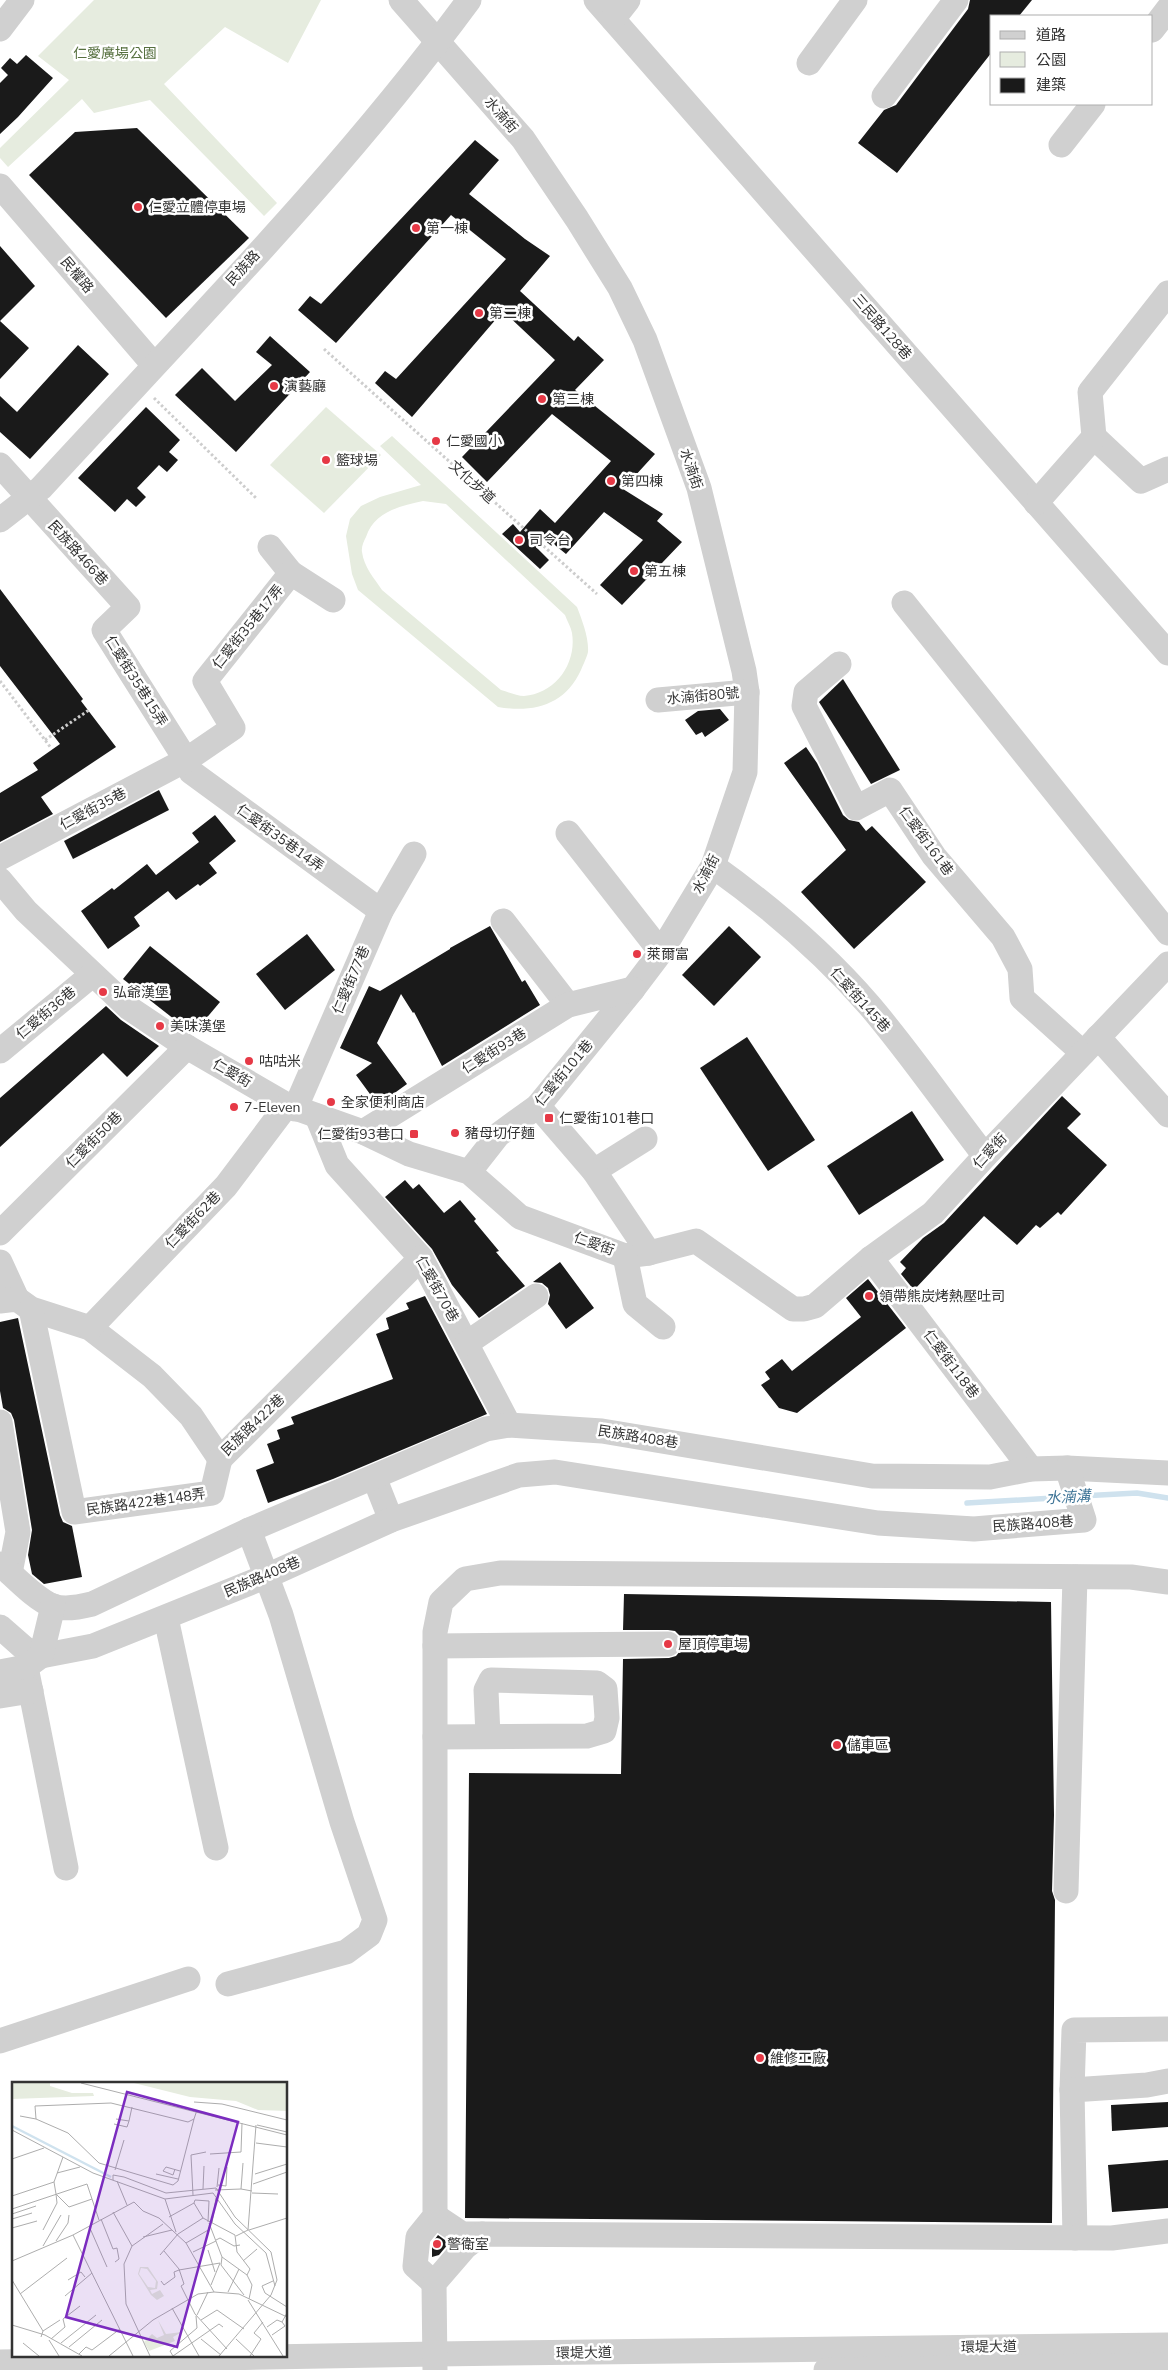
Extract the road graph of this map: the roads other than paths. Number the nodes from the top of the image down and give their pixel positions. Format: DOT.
graph roads {
  1 [pos="22,0"];
  2 [pos="401,0"];
  3 [pos="469,0"];
  4 [pos="596,0"];
  5 [pos="628,0"];
  6 [pos="855,0"];
  7 [pos="956,0"];
  8 [pos="1168,9"];
  9 [pos="613,20"];
  10 [pos="0,29"];
  11 [pos="1153,29"];
  12 [pos="438,42"];
  13 [pos="809,63"];
  14 [pos="884,96"];
  15 [pos="1092,105"];
  16 [pos="1060,145"];
  17 [pos="0,186"];
  18 [pos="1168,294"];
  19 [pos="154,365"];
  20 [pos="1094,437"];
  21 [pos="0,465"];
  22 [pos="1168,469"];
  23 [pos="29,498"];
  24 [pos="1036,503"];
  25 [pos="0,520"];
  26 [pos="270,547"];
  27 [pos="292,572"];
  28 [pos="333,600"];
  29 [pos="904,603"];
  30 [pos="128,607"];
  31 [pos="1168,654"];
  32 [pos="838,664"];
  33 [pos="747,692"];
  34 [pos="658,700"];
  35 [pos="186,760"];
  36 [pos="568,833"];
  37 [pos="414,854"];
  38 [pos="0,858"];
  39 [pos="713,866"];
  40 [pos="0,880"];
  41 [pos="380,912"];
  42 [pos="503,921"];
  43 [pos="1168,933"];
  44 [pos="661,952"];
  45 [pos="1168,964"];
  46 [pos="92,975"];
  47 [pos="633,989"];
  48 [pos="568,1005"];
  49 [pos="1091,1045"];
  50 [pos="187,1047"];
  51 [pos="0,1051"];
  52 [pos="538,1106"];
  53 [pos="300,1110"];
  54 [pos="1168,1115"];
  55 [pos="363,1132"];
  56 [pos="645,1139"];
  57 [pos="985,1156"];
  58 [pos="594,1171"];
  59 [pos="469,1172"];
  60 [pos="0,1233"];
  61 [pos="649,1253"];
  62 [pos="624,1256"];
  63 [pos="421,1258"];
  64 [pos="871,1258"];
  65 [pos="0,1262"];
  66 [pos="536,1296"];
  67 [pos="16,1303"];
  68 [pos="663,1327"];
  69 [pos="90,1328"];
  70 [pos="467,1344"];
  71 [pos="0,1422"];
  72 [pos="509,1424"];
  73 [pos="220,1459"];
  74 [pos="1067,1468"];
  75 [pos="1031,1469"];
  76 [pos="1168,1472"];
  77 [pos="374,1477"];
  78 [pos="392,1520"];
  79 [pos="249,1530"];
  80 [pos="5,1569"];
  81 [pos="267,1576"];
  82 [pos="1075,1577"];
  83 [pos="1168,1582"];
  84 [pos="53,1606"];
  85 [pos="166,1618"];
  86 [pos="0,1627"];
  87 [pos="668,1644"];
  88 [pos="435,1646"];
  89 [pos="34,1661"];
  90 [pos="0,1672"];
  91 [pos="31,1691"];
  92 [pos="0,1696"];
  93 [pos="488,1736"];
  94 [pos="435,1737"];
  95 [pos="216,1848"];
  96 [pos="66,1868"];
  97 [pos="1066,1890"];
  98 [pos="188,1978"];
  99 [pos="228,1984"];
  100 [pos="1168,2029"];
  101 [pos="0,2041"];
  102 [pos="1168,2081"];
  103 [pos="1072,2090"];
  104 [pos="434,2216"];
  105 [pos="1168,2231"];
  106 [pos="482,2234"];
  107 [pos="1075,2238"];
  108 [pos="434,2283"];
  109 [pos="1168,2345"];
  110 [pos="0,2362"];
  111 [pos="435,2362"];
  112 [pos="344,2363"];
  113 [pos="1168,2365"];
  114 [pos="826,2370"];
  1 -- 10 [label="street"];
  2 -- 12 [label="street, 水湳街"];
  3 -- 12 [label="street, 民族路"];
  4 -- 9 [label="street, 三民路128巷"];
  5 -- 9 [label="street"];
  6 -- 13 [label="street"];
  7 -- 14 [label="street"];
  8 -- 11 [label="street"];
  9 -- 24 [label="street, 三民路128巷"];
  12 -- 19 [label="street, 民族路"];
  12 -- 33 [label="street, 水湳街"];
  15 -- 16 [label="street"];
  17 -- 19 [label="street, 民權路"];
  18 -- 20 [label="street"];
  19 -- 23 [label="street, 民族路"];
  20 -- 22 [label="street"];
  20 -- 24 [label="street"];
  21 -- 23 [label="street, 民族路466巷"];
  23 -- 25 [label="street, 民族路"];
  23 -- 30 [label="street, 民族路466巷"];
  24 -- 31 [label="street, 三民路128巷"];
  26 -- 27 [label="street"];
  27 -- 28 [label="street, 仁愛街35巷17弄"];
  27 -- 35 [label="street, 仁愛街35巷17弄"];
  29 -- 43 [label="street"];
  30 -- 35 [label="street, 仁愛街35巷15弄"];
  32 -- 49 [label="street, 仁愛街161巷"];
  33 -- 34 [label="street, 水湳街80號"];
  33 -- 39 [label="street, 水湳街"];
  35 -- 38 [label="street, 仁愛街35巷"];
  35 -- 41 [label="street, 仁愛街35巷14弄"];
  36 -- 44 [label="street"];
  37 -- 41 [label="street, 仁愛街77巷"];
  39 -- 44 [label="street, 水湳街"];
  39 -- 57 [label="street, 仁愛街145巷"];
  40 -- 46 [label="street, 仁愛街"];
  41 -- 53 [label="street, 仁愛街77巷"];
  42 -- 48 [label="street"];
  44 -- 47 [label="street, 水湳街"];
  45 -- 49 [label="street, 仁愛街"];
  46 -- 50 [label="street, 仁愛街"];
  46 -- 51 [label="street, 仁愛街36巷"];
  47 -- 48 [label="street, 仁愛街93巷"];
  47 -- 52 [label="street, 仁愛街101巷"];
  48 -- 55 [label="street, 仁愛街93巷"];
  49 -- 54 [label="street, 仁愛街161巷"];
  49 -- 57 [label="street, 仁愛街"];
  50 -- 53 [label="street, 仁愛街"];
  50 -- 60 [label="street, 仁愛街50巷"];
  52 -- 58 [label="street"];
  52 -- 59 [label="street, 仁愛街101巷"];
  53 -- 55 [label="street, 仁愛街"];
  53 -- 63 [label="street, 仁愛街70巷"];
  53 -- 69 [label="street, 仁愛街62巷"];
  55 -- 59 [label="street, 仁愛街"];
  56 -- 58 [label="street"];
  57 -- 64 [label="street, 仁愛街"];
  58 -- 61 [label="street"];
  59 -- 62 [label="street, 仁愛街"];
  61 -- 62 [label="street, 仁愛街"];
  61 -- 64 [label="street, 仁愛街"];
  62 -- 68 [label="street"];
  63 -- 70 [label="street, 仁愛街70巷"];
  63 -- 73 [label="street, 民族路422巷"];
  64 -- 75 [label="street, 仁愛街118巷"];
  65 -- 67 [label="street"];
  66 -- 70 [label="street"];
  67 -- 69 [label="street, 民族路422巷"];
  67 -- 73 [label="street, 民族路422巷148弄"];
  69 -- 73 [label="street, 民族路422巷"];
  70 -- 72 [label="street, 仁愛街70巷"];
  71 -- 80 [label="street"];
  72 -- 75 [label="street, 民族路408巷"];
  72 -- 77 [label="street, 民族路408巷"];
  74 -- 75 [label="street, 民族路408巷"];
  74 -- 76 [label="street"];
  74 -- 78 [label="street, 民族路408巷"];
  77 -- 78 [label="street"];
  77 -- 79 [label="street, 民族路408巷"];
  78 -- 81 [label="street, 民族路408巷"];
  79 -- 81 [label="street"];
  79 -- 84 [label="street, 民族路408巷"];
  80 -- 84 [label="street"];
  81 -- 85 [label="street, 民族路408巷"];
  81 -- 99 [label="street"];
  82 -- 83 [label="street"];
  82 -- 88 [label="street"];
  82 -- 97 [label="street"];
  84 -- 89 [label="street"];
  85 -- 89 [label="street, 民族路408巷"];
  85 -- 95 [label="street"];
  86 -- 89 [label="street"];
  87 -- 88 [label="street"];
  88 -- 94 [label="street"];
  89 -- 90 [label="street, 民族路408巷"];
  89 -- 91 [label="street"];
  91 -- 92 [label="street"];
  91 -- 96 [label="street"];
  93 -- 93 [label="street"];
  93 -- 94 [label="street"];
  94 -- 104 [label="street"];
  98 -- 101 [label="street"];
  100 -- 103 [label="street"];
  102 -- 103 [label="street"];
  103 -- 107 [label="street"];
  104 -- 106 [label="street"];
  104 -- 108 [label="street"];
  105 -- 107 [label="street"];
  106 -- 107 [label="street"];
  106 -- 108 [label="street"];
  108 -- 111 [label="street"];
  109 -- 111 [label="street, 環堤大道"];
  110 -- 112 [label="street, 環堤大道"];
  111 -- 112 [label="street, 環堤大道"];
  113 -- 114 [label="street, 環堤大道"];
}
